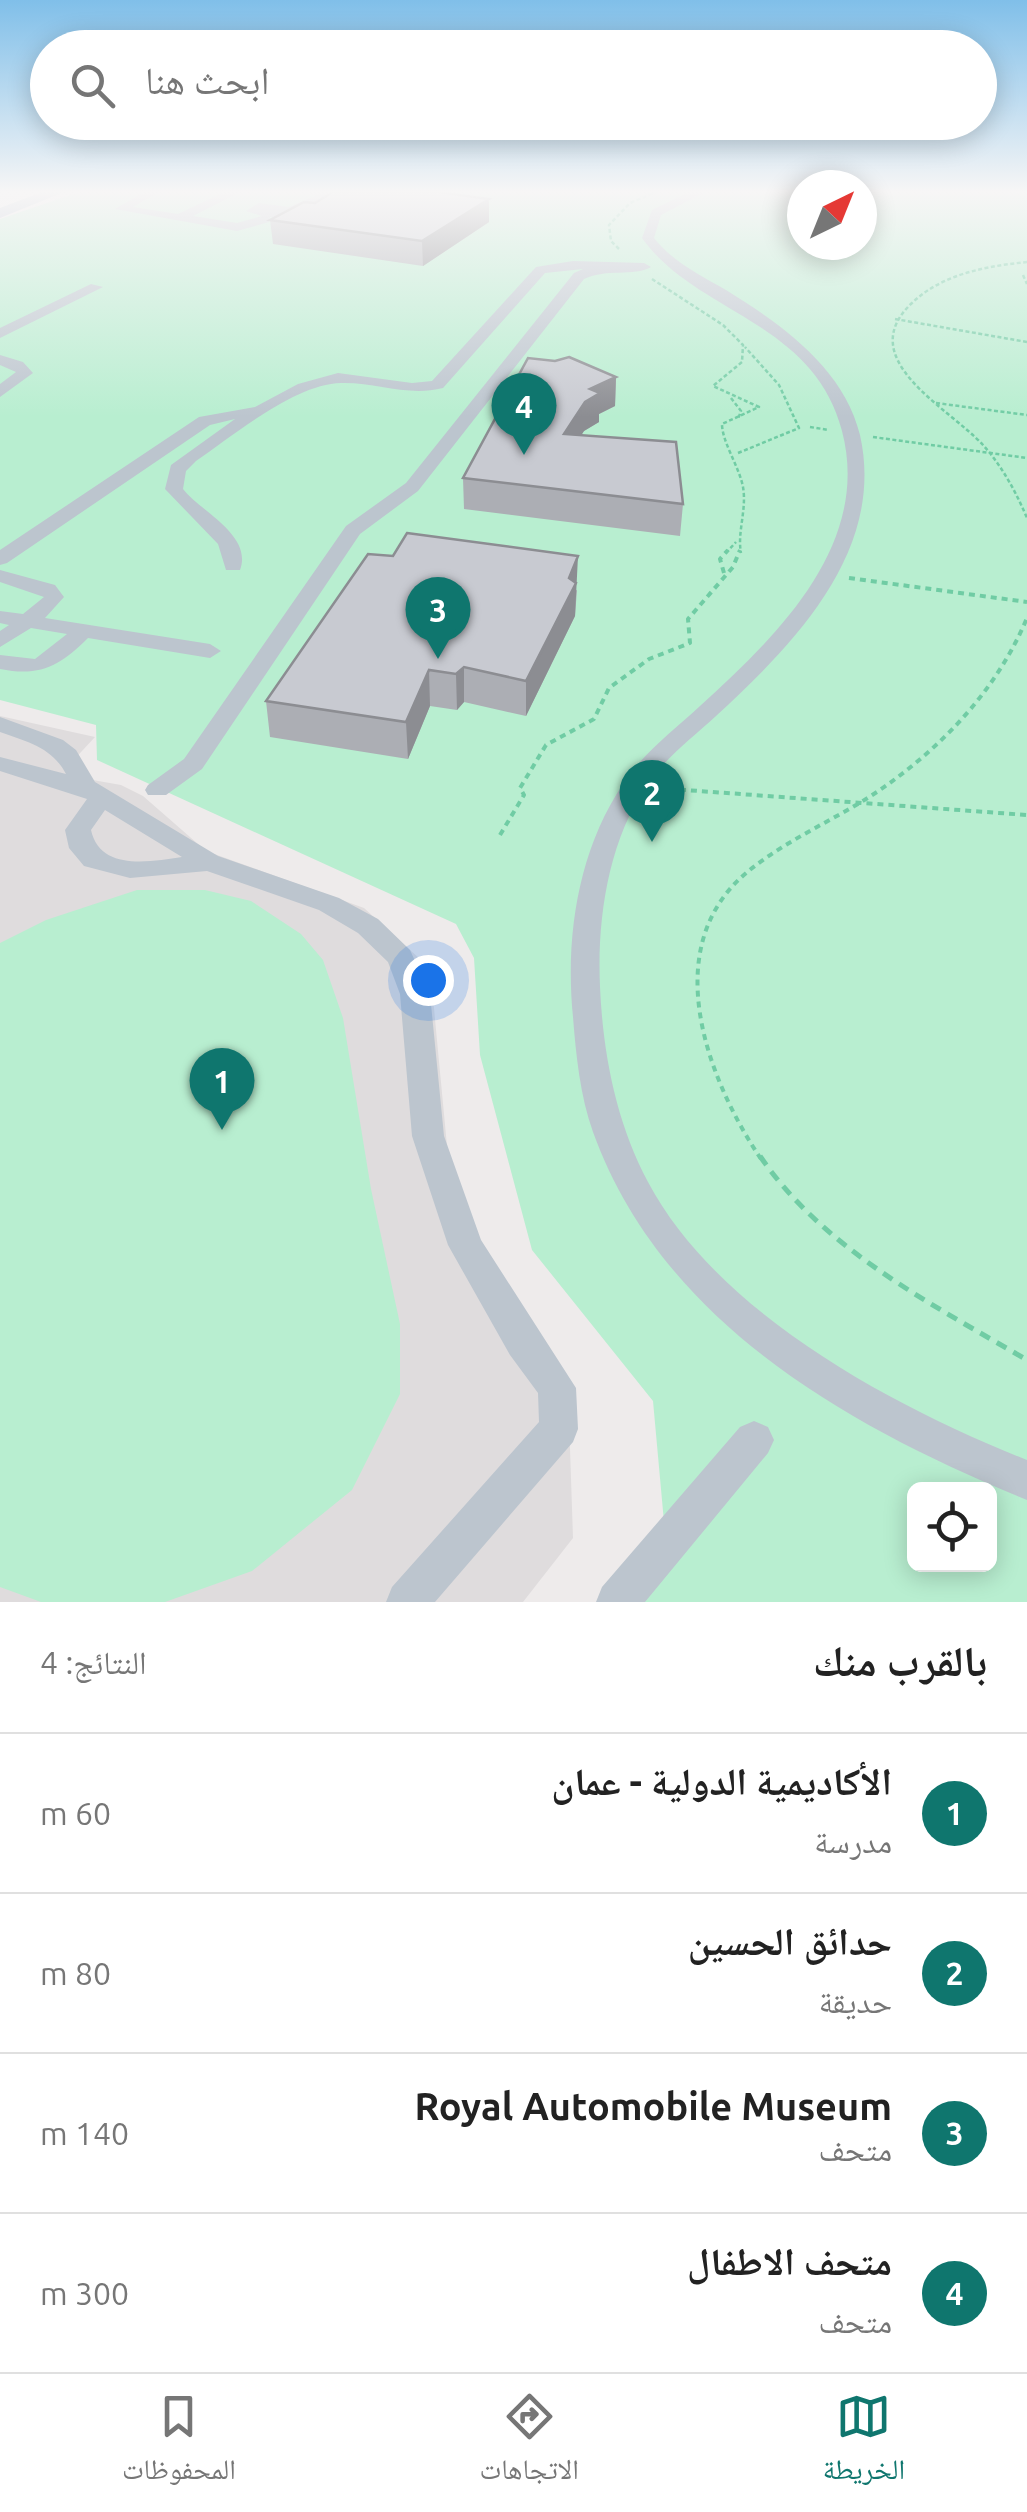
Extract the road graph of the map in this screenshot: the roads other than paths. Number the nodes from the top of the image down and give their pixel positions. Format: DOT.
graph roads {
  1 [pos="561,267"];
  2 [pos="590,267"];
  3 [pos="598,267"];
  4 [pos="640,267"];
  5 [pos="677,267"];
  6 [pos="96,287"];
  7 [pos="0,334"];
  8 [pos="0,360"];
  9 [pos="0,392"];
  10 [pos="269,409"];
  11 [pos="0,559"];
  12 [pos="233,566"];
  13 [pos="0,576"];
  14 [pos="0,617"];
  15 [pos="26,622"];
  16 [pos="83,631"];
  17 [pos="0,640"];
  18 [pos="210,651"];
  19 [pos="0,662"];
  20 [pos="0,724"];
  21 [pos="0,764"];
  22 [pos="157,790"];
  23 [pos="93,792"];
  24 [pos="209,862"];
  25 [pos="754,1440"];
  26 [pos="1027,1480"];
  27 [pos="407,1602"];
  28 [pos="617,1602"];
  1 -- 10 [label="street"];
  2 -- 3 [label="street"];
  3 -- 4 [label="street"];
  3 -- 22 [label="street"];
  5 -- 26 [label="street"];
  6 -- 7 [label="street"];
  8 -- 9 [label="street"];
  10 -- 11 [label="street"];
  10 -- 12 [label="street"];
  13 -- 15 [label="street"];
  14 -- 15 [label="street"];
  15 -- 16 [label="street"];
  15 -- 17 [label="street"];
  16 -- 18 [label="street"];
  16 -- 19 [label="street"];
  20 -- 23 [label="street"];
  21 -- 23 [label="street"];
  23 -- 24 [label="street"];
  23 -- 24 [label="street"];
  24 -- 27 [label="street"];
  25 -- 28 [label="street"];
}
